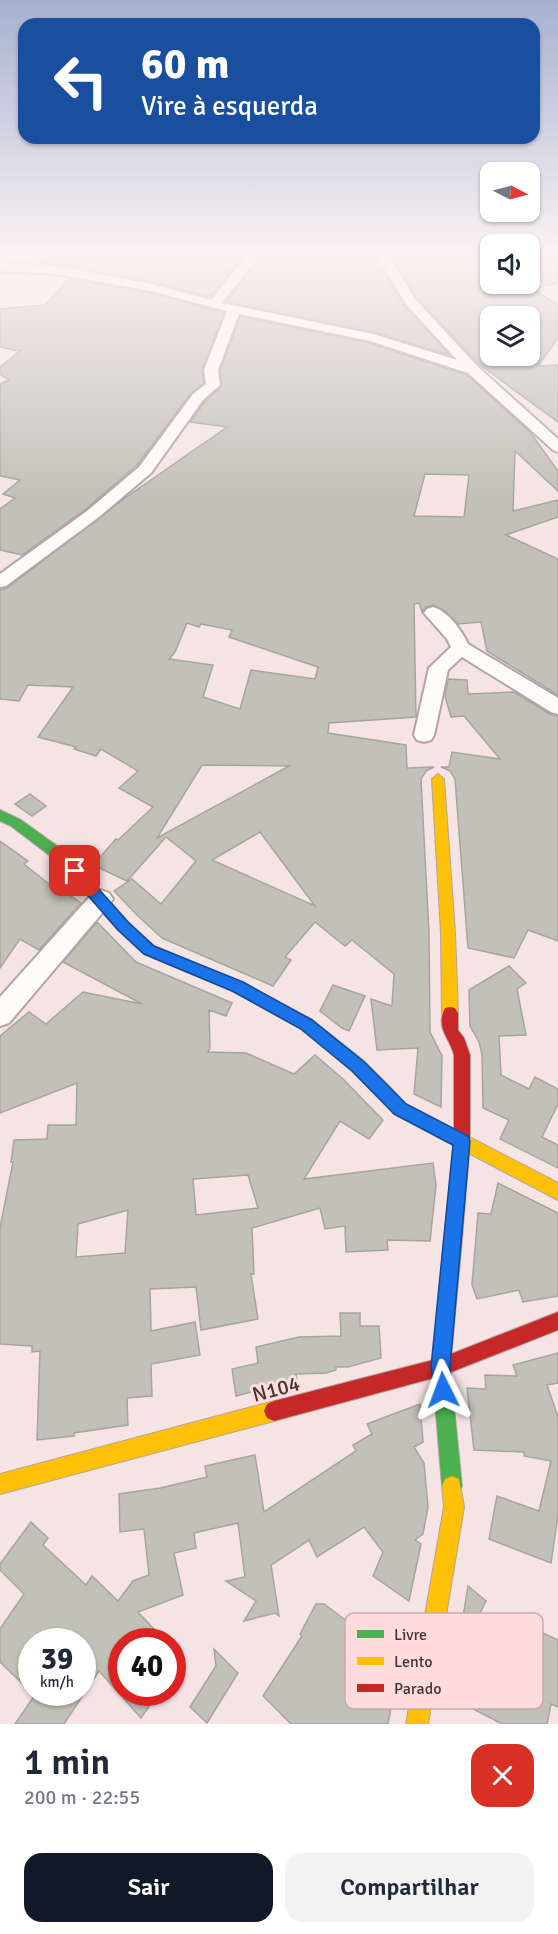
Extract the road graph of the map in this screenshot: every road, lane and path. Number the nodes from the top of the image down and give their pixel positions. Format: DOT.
graph roads {
  1 [pos="224,335"];
  2 [pos="361,335"];
  3 [pos="441,335"];
  4 [pos="473,370"];
  5 [pos="558,447"];
  6 [pos="0,582"];
  7 [pos="434,613"];
  8 [pos="461,648"];
  9 [pos="558,706"];
  10 [pos="423,735"];
  11 [pos="438,779"];
  12 [pos="0,815"];
  13 [pos="100,899"];
  14 [pos="0,1016"];
  15 [pos="462,1141"];
  16 [pos="558,1192"];
  17 [pos="558,1321"];
  18 [pos="441,1367"];
  19 [pos="0,1484"];
  20 [pos="436,1613"];
  21 [pos="420,1709"];
  22 [pos="417,1724"];
  1 -- 6 [label="street"];
  2 -- 4 [label="street"];
  3 -- 4 [label="street"];
  4 -- 5 [label="street"];
  7 -- 8 [label="street"];
  8 -- 9 [label="street"];
  8 -- 10 [label="street"];
  11 -- 15 [label="street"];
  12 -- 13 [label="street"];
  13 -- 14 [label="street"];
  13 -- 15 [label="street"];
  15 -- 16 [label="street"];
  15 -- 18 [label="street"];
  17 -- 18 [label="street, N104 / N104"];
  18 -- 19 [label="street, N104 / N104"];
  18 -- 20 [label="street"];
  21 -- 22 [label="street"];
}
